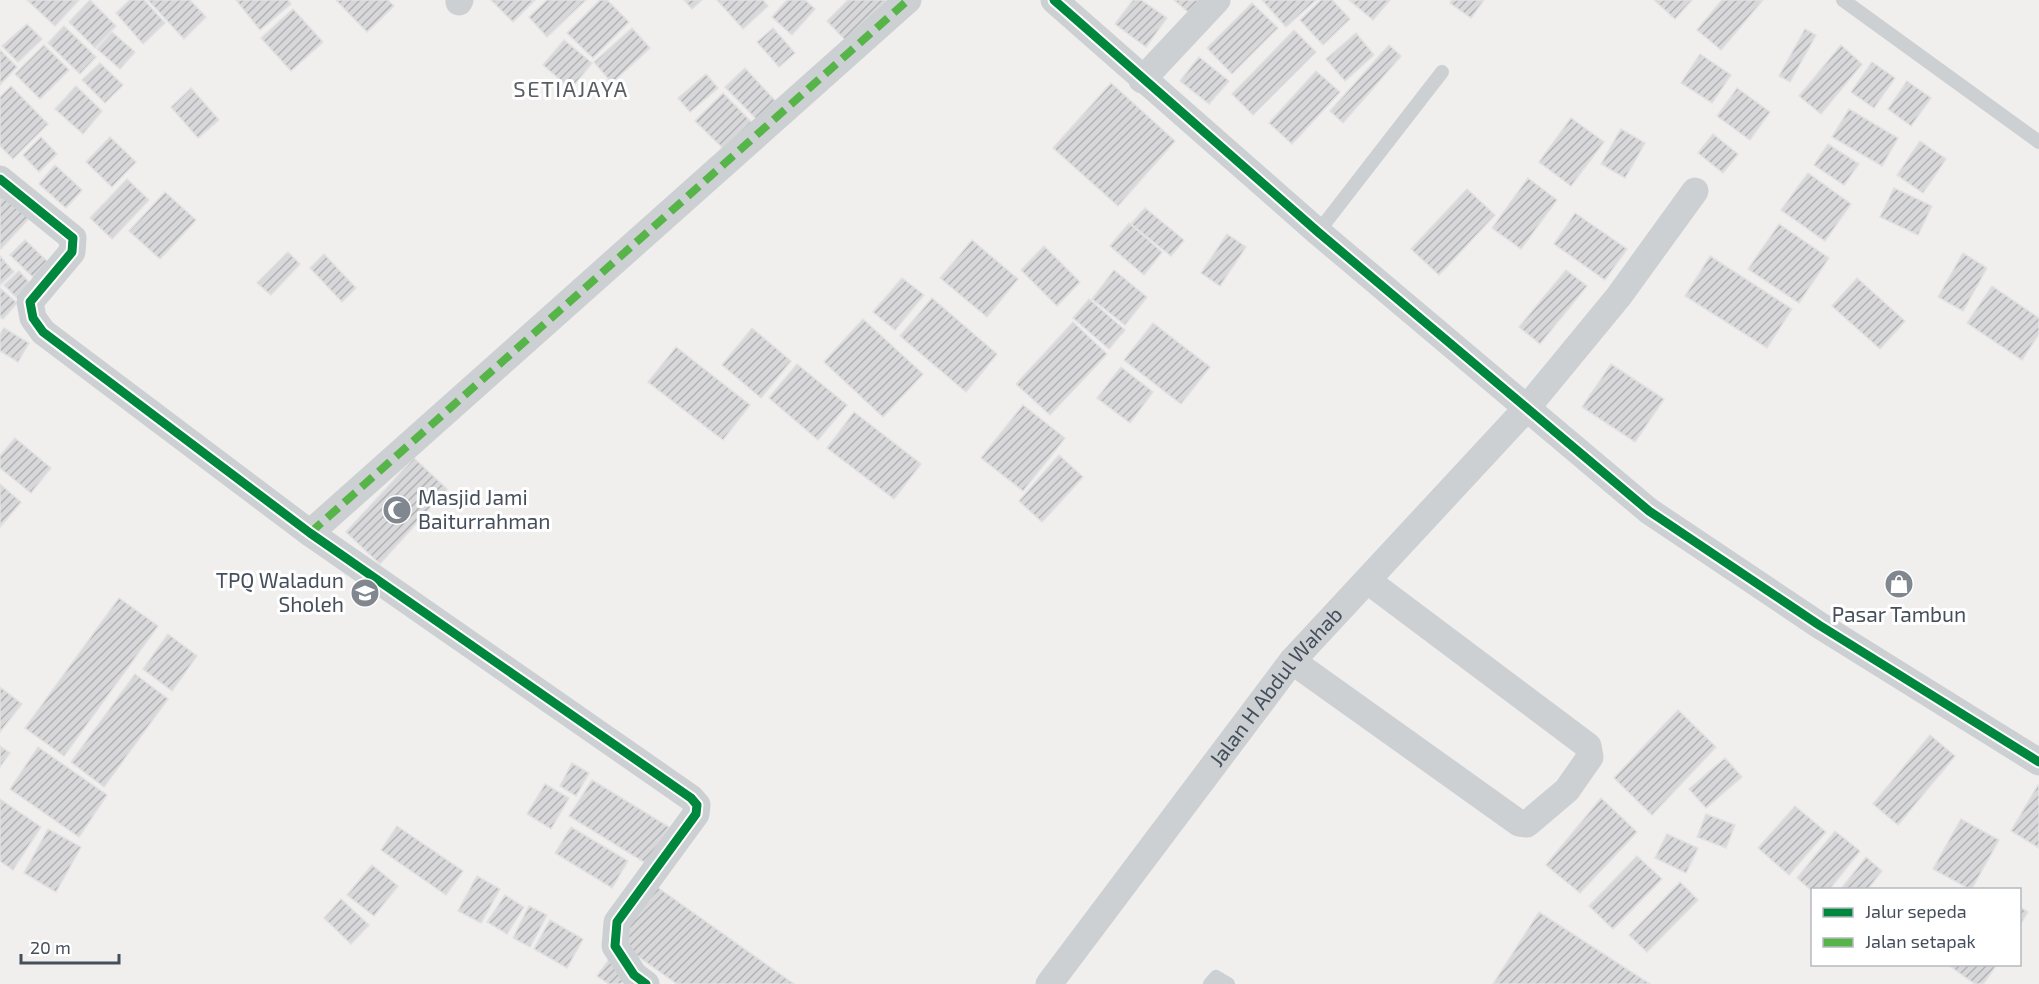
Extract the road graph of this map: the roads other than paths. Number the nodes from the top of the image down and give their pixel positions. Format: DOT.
graph roads {
  1 [pos="908,0"];
  2 [pos="1054,0"];
  3 [pos="1217,0"];
  4 [pos="1843,0"];
  5 [pos="1442,72"];
  6 [pos="1142,80"];
  7 [pos="2039,142"];
  8 [pos="0,179"];
  9 [pos="1695,191"];
  10 [pos="1318,232"];
  11 [pos="1526,409"];
  12 [pos="310,533"];
  13 [pos="1368,581"];
  14 [pos="1292,661"];
  15 [pos="2039,762"];
  16 [pos="646,984"];
  17 [pos="1049,984"];
  18 [pos="1210,984"];
  19 [pos="1228,984"];
  1 -- 12 [label="street"];
  2 -- 6 [label="street"];
  3 -- 6 [label="street"];
  4 -- 7 [label="lane"];
  5 -- 10 [label="lane"];
  6 -- 10 [label="street"];
  8 -- 12 [label="street"];
  9 -- 11 [label="street, Jalan H Abdul Wahab"];
  10 -- 11 [label="street"];
  11 -- 13 [label="street, Jalan H Abdul Wahab"];
  11 -- 15 [label="street"];
  12 -- 16 [label="street"];
  13 -- 14 [label="street, Jalan H Abdul Wahab"];
  13 -- 14 [label="street"];
  14 -- 17 [label="street, Jalan H Abdul Wahab"];
  18 -- 19 [label="lane"];
}
